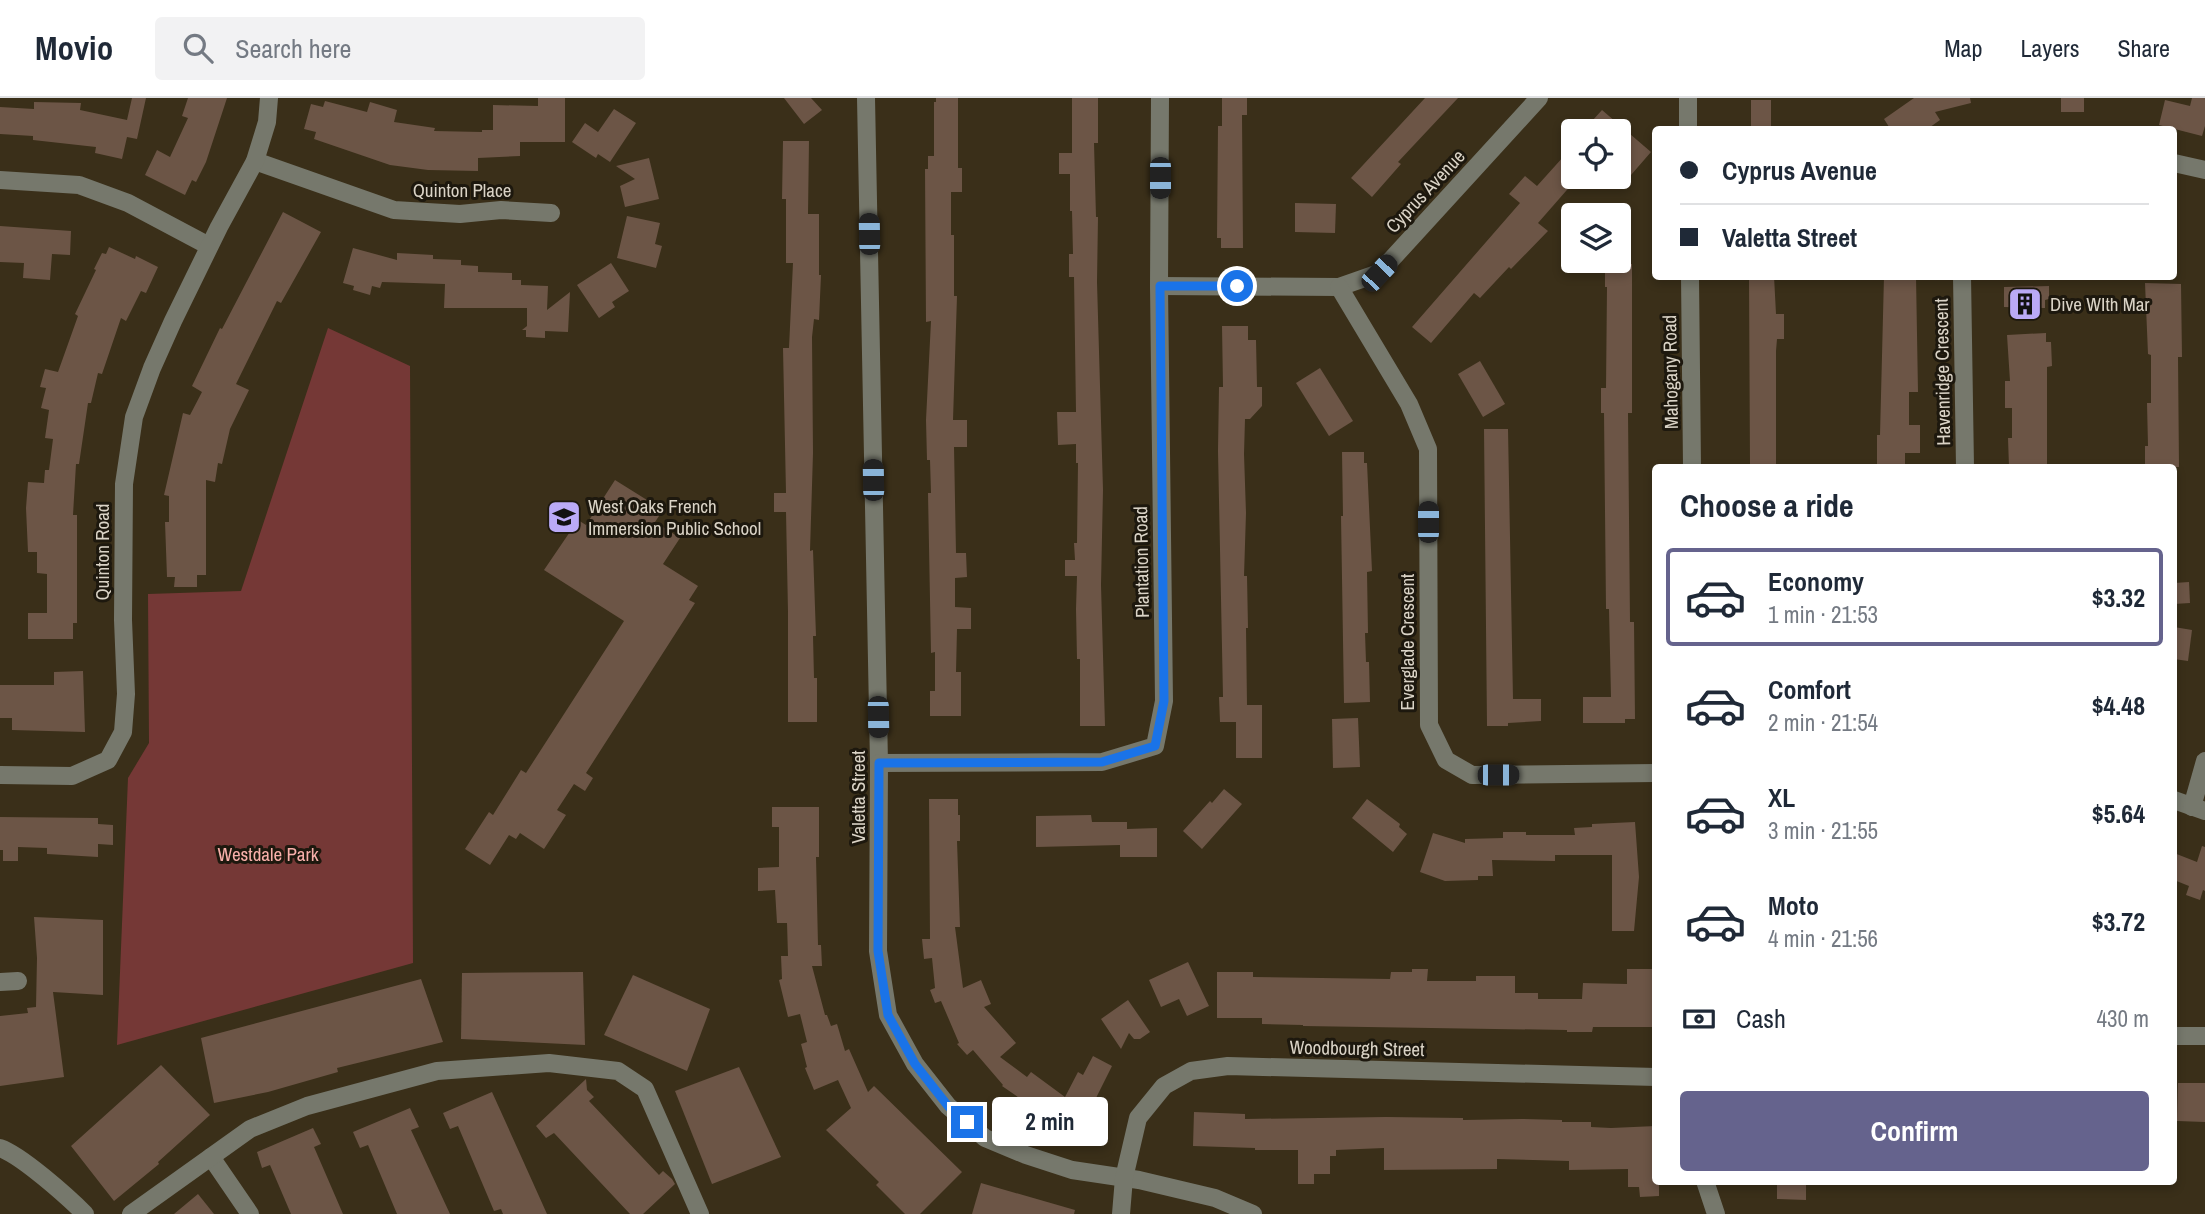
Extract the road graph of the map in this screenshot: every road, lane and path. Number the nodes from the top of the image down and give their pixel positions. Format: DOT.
graph roads {
  1 [pos="269,98"];
  2 [pos="866,98"];
  3 [pos="1160,98"];
  4 [pos="1539,98"];
  5 [pos="1688,98"];
  6 [pos="1688,126"];
  7 [pos="255,161"];
  8 [pos="2177,164"];
  9 [pos="2205,170"];
  10 [pos="0,180"];
  11 [pos="551,212"];
  12 [pos="209,246"];
  13 [pos="1690,280"];
  14 [pos="1962,280"];
  15 [pos="1160,286"];
  16 [pos="1339,287"];
  17 [pos="1692,464"];
  18 [pos="1965,464"];
  19 [pos="2205,761"];
  20 [pos="879,763"];
  21 [pos="1652,774"];
  22 [pos="0,775"];
  23 [pos="2177,801"];
  24 [pos="2199,809"];
  25 [pos="2177,1035"];
  26 [pos="2205,1036"];
  27 [pos="1652,1077"];
  28 [pos="0,1148"];
  29 [pos="211,1157"];
  30 [pos="1125,1178"];
  31 [pos="1706,1185"];
  32 [pos="1250,1213"];
  33 [pos="85,1214"];
  34 [pos="131,1214"];
  35 [pos="250,1214"];
  36 [pos="701,1214"];
  37 [pos="1121,1214"];
  38 [pos="1716,1214"];
  1 -- 7 [label="street, Quinton Road"];
  2 -- 20 [label="street, Valetta Street"];
  3 -- 15 [label="street, Plantation Road"];
  4 -- 16 [label="street, Cyprus Avenue"];
  5 -- 6 [label="street"];
  7 -- 11 [label="street, Quinton Place"];
  7 -- 12 [label="street, Quinton Road"];
  8 -- 9 [label="street"];
  10 -- 12 [label="street"];
  12 -- 22 [label="street, Quinton Road"];
  13 -- 17 [label="street, Mahogany Road"];
  14 -- 18 [label="street, Havenridge Crescent"];
  15 -- 16 [label="street, Cyprus Avenue"];
  15 -- 20 [label="street, Plantation Road"];
  16 -- 21 [label="street, Everglade Crescent"];
  19 -- 24 [label="street"];
  20 -- 30 [label="street, Valetta Street"];
  23 -- 24 [label="street"];
  25 -- 26 [label="street"];
  27 -- 30 [label="street, Woodbourgh Street"];
  28 -- 33 [label="street"];
  29 -- 34 [label="street"];
  29 -- 35 [label="street"];
  29 -- 36 [label="street"];
  30 -- 32 [label="street, Valetta Street"];
  30 -- 37 [label="street, Woodbourgh Street"];
  31 -- 38 [label="street"];
}
